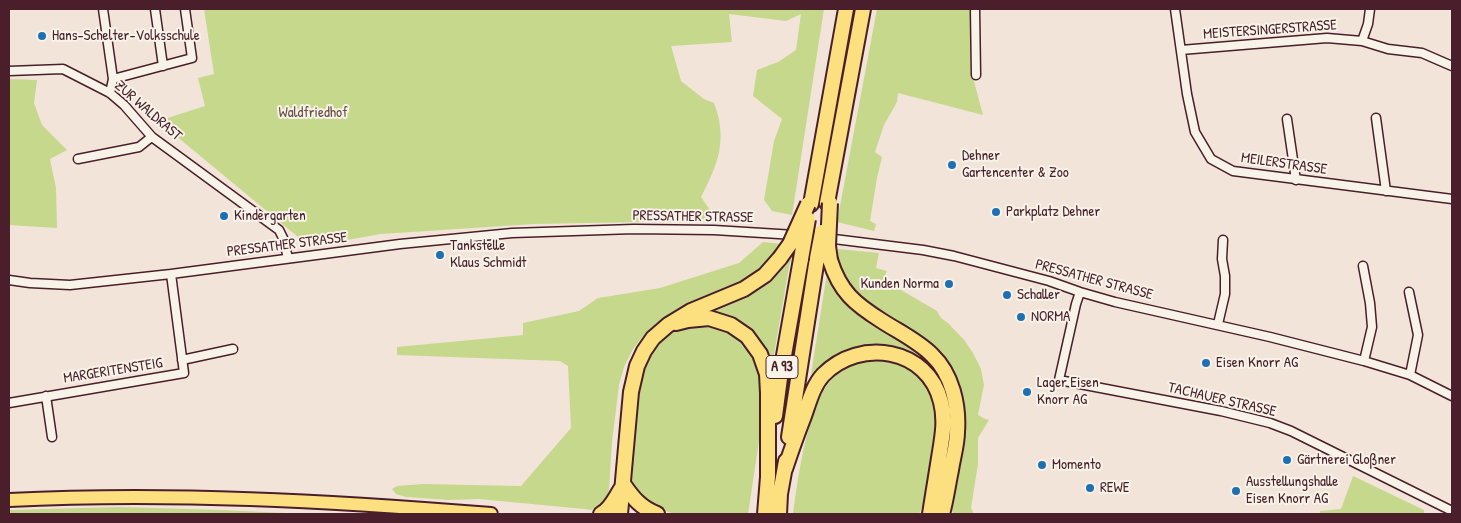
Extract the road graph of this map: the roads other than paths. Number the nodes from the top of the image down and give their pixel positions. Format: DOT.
graph roads {
  1 [pos="102,9"];
  2 [pos="155,9"];
  3 [pos="185,9"];
  4 [pos="846,9"];
  5 [pos="863,9"];
  6 [pos="975,9"];
  7 [pos="1175,9"];
  8 [pos="1370,9"];
  9 [pos="1362,41"];
  10 [pos="1181,50"];
  11 [pos="163,66"];
  12 [pos="1452,66"];
  13 [pos="9,71"];
  14 [pos="976,75"];
  15 [pos="112,79"];
  16 [pos="110,93"];
  17 [pos="1376,118"];
  18 [pos="1287,119"];
  19 [pos="152,137"];
  20 [pos="78,159"];
  21 [pos="1296,180"];
  22 [pos="1386,191"];
  23 [pos="1452,198"];
  24 [pos="811,199"];
  25 [pos="1223,240"];
  26 [pos="288,258"];
  27 [pos="823,259"];
  28 [pos="1363,266"];
  29 [pos="171,274"];
  30 [pos="9,280"];
  31 [pos="1080,292"];
  32 [pos="1409,292"];
  33 [pos="1218,324"];
  34 [pos="668,325"];
  35 [pos="233,349"];
  36 [pos="182,360"];
  37 [pos="1364,361"];
  38 [pos="1410,375"];
  39 [pos="46,396"];
  40 [pos="1452,396"];
  41 [pos="9,403"];
  42 [pos="52,438"];
  43 [pos="784,469"];
  44 [pos="768,477"];
  45 [pos="624,485"];
  46 [pos="774,495"];
  47 [pos="933,497"];
  48 [pos="9,500"];
  49 [pos="1452,511"];
  50 [pos="944,512"];
  51 [pos="491,514"];
  52 [pos="601,514"];
  53 [pos="620,514"];
  54 [pos="657,514"];
  55 [pos="765,514"];
  56 [pos="779,514"];
  57 [pos="924,514"];
  58 [pos="930,514"];
  1 -- 15 [label="street"];
  2 -- 11 [label="street"];
  3 -- 11 [label="street"];
  4 -- 24 [label="highway, A 93"];
  5 -- 27 [label="highway, A 93, bridge"];
  6 -- 14 [label="street"];
  7 -- 10 [label="street, MEILERSTRASSE"];
  8 -- 9 [label="street"];
  9 -- 10 [label="street, MEISTERSINGERSTRASSE"];
  9 -- 12 [label="street, MEISTERSINGERSTRASSE"];
  10 -- 21 [label="street, MEILERSTRASSE"];
  11 -- 15 [label="street"];
  13 -- 16 [label="street, ZUR WALDRAST"];
  15 -- 16 [label="street"];
  16 -- 19 [label="street, ZUR WALDRAST"];
  17 -- 22 [label="street"];
  18 -- 21 [label="street"];
  19 -- 20 [label="street"];
  19 -- 26 [label="street, ZUR WALDRAST"];
  21 -- 22 [label="street, MEILERSTRASSE"];
  22 -- 23 [label="street, MEILERSTRASSE"];
  24 -- 34 [label="highway, bridge"];
  24 -- 44 [label="highway, A 93, bridge"];
  25 -- 33 [label="street"];
  26 -- 29 [label="street, PRESSATHER STRASSE"];
  26 -- 31 [label="street, PRESSATHER STRASSE"];
  27 -- 43 [label="highway, A 93"];
  27 -- 50 [label="highway"];
  28 -- 37 [label="street"];
  29 -- 30 [label="street, PRESSATHER STRASSE"];
  29 -- 36 [label="street"];
  31 -- 33 [label="street, PRESSATHER STRASSE"];
  31 -- 49 [label="street, TACHAUER STRASSE"];
  32 -- 38 [label="street"];
  33 -- 37 [label="street, PRESSATHER STRASSE"];
  34 -- 44 [label="highway"];
  34 -- 45 [label="highway"];
  35 -- 36 [label="street, MARGERITENSTEIG"];
  36 -- 39 [label="street, MARGERITENSTEIG"];
  37 -- 38 [label="street, PRESSATHER STRASSE"];
  38 -- 40 [label="street, PRESSATHER STRASSE"];
  39 -- 41 [label="street, MARGERITENSTEIG"];
  39 -- 42 [label="street, MARGERITENSTEIG"];
  43 -- 46 [label="highway, A 93"];
  43 -- 47 [label="highway"];
  44 -- 46 [label="highway, A 93"];
  45 -- 52 [label="highway"];
  45 -- 53 [label="highway"];
  45 -- 54 [label="highway"];
  46 -- 55 [label="highway, A 93"];
  46 -- 56 [label="highway, A 93"];
  47 -- 57 [label="highway"];
  47 -- 58 [label="highway"];
  48 -- 51 [label="main road"];
}
